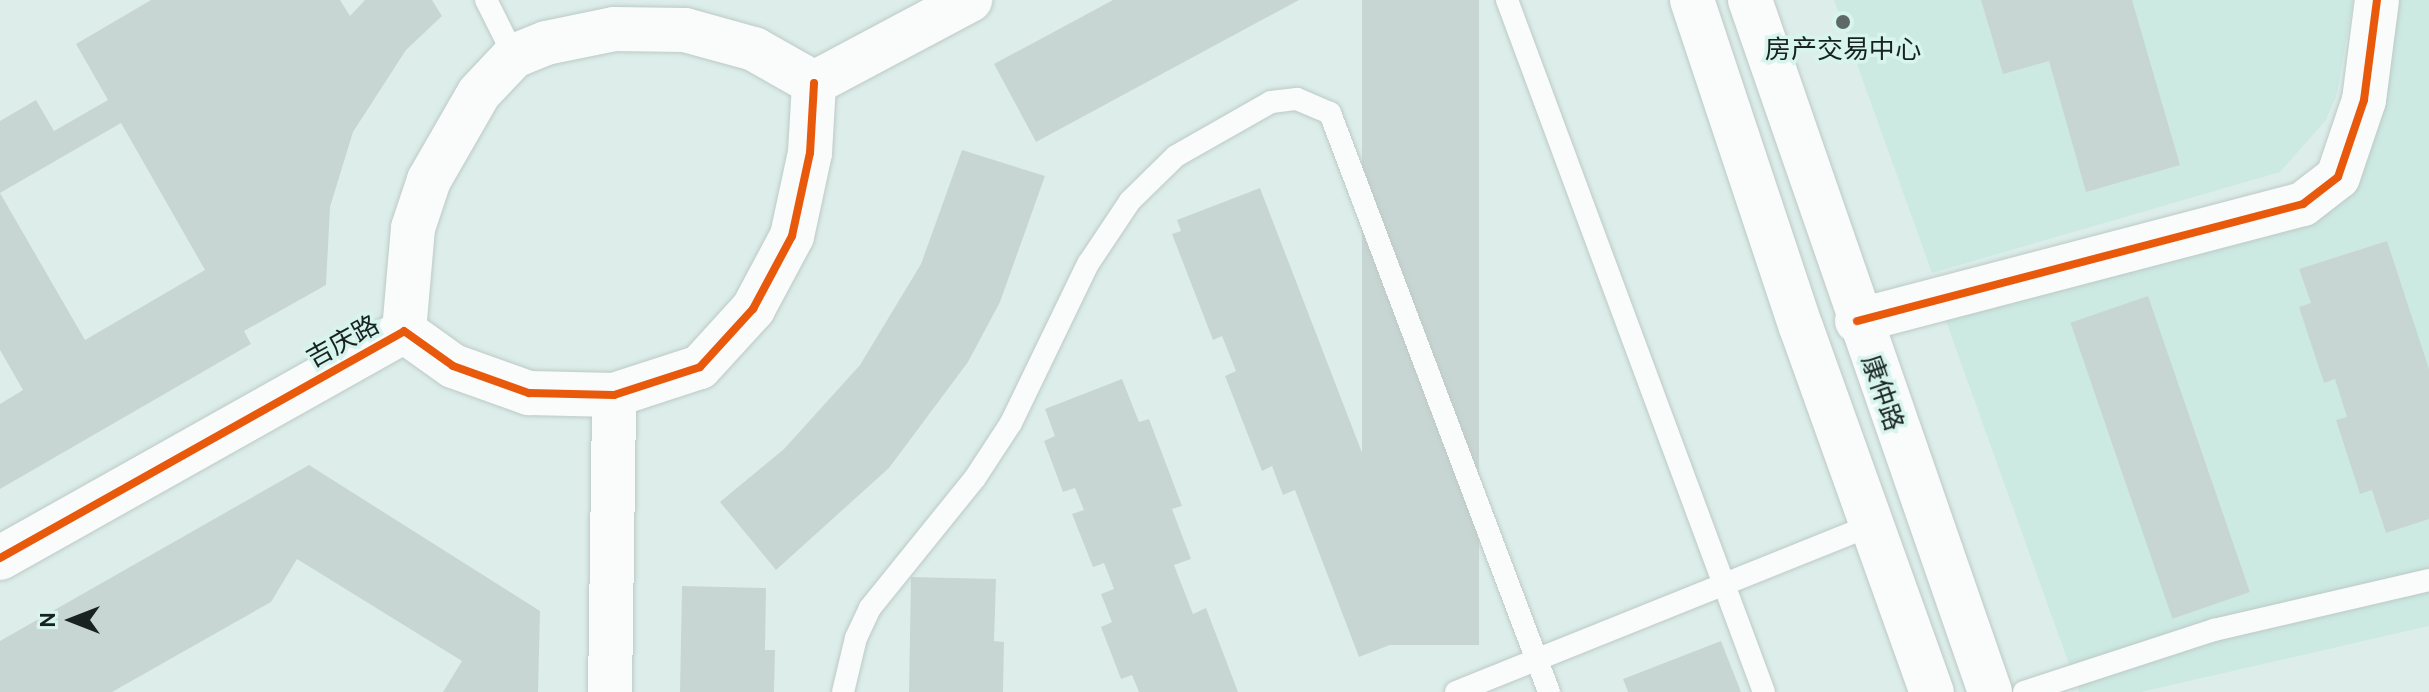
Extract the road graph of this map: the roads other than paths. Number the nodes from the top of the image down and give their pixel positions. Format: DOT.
graph roads {
  1 [pos="486,0"];
  2 [pos="970,0"];
  3 [pos="1507,0"];
  4 [pos="1692,0"];
  5 [pos="1750,0"];
  6 [pos="2377,0"];
  7 [pos="514,56"];
  8 [pos="814,83"];
  9 [pos="1857,321"];
  10 [pos="404,331"];
  11 [pos="614,395"];
  12 [pos="1871,525"];
  13 [pos="0,558"];
  14 [pos="2429,580"];
  15 [pos="1724,584"];
  16 [pos="1537,660"];
  17 [pos="610,692"];
  18 [pos="843,692"];
  19 [pos="1456,692"];
  20 [pos="1549,692"];
  21 [pos="1764,692"];
  22 [pos="1932,692"];
  23 [pos="1990,692"];
  24 [pos="2024,692"];
  1 -- 7 [label="lane"];
  2 -- 8 [label="street"];
  3 -- 15 [label="lane"];
  4 -- 12 [label="street, 康仲路"];
  5 -- 9 [label="street, 康仲路"];
  6 -- 9 [label="street"];
  7 -- 8 [label="street, 吉庆路"];
  7 -- 10 [label="street, 吉庆路"];
  8 -- 11 [label="street, 吉庆路"];
  9 -- 23 [label="street, 康仲路"];
  10 -- 11 [label="street, 吉庆路"];
  10 -- 13 [label="street, 吉庆路"];
  11 -- 17 [label="street"];
  12 -- 15 [label="lane"];
  12 -- 22 [label="street, 康仲路"];
  14 -- 24 [label="lane"];
  15 -- 16 [label="lane"];
  15 -- 21 [label="lane"];
  16 -- 18 [label="lane"];
  16 -- 19 [label="lane"];
  16 -- 20 [label="lane"];
}
